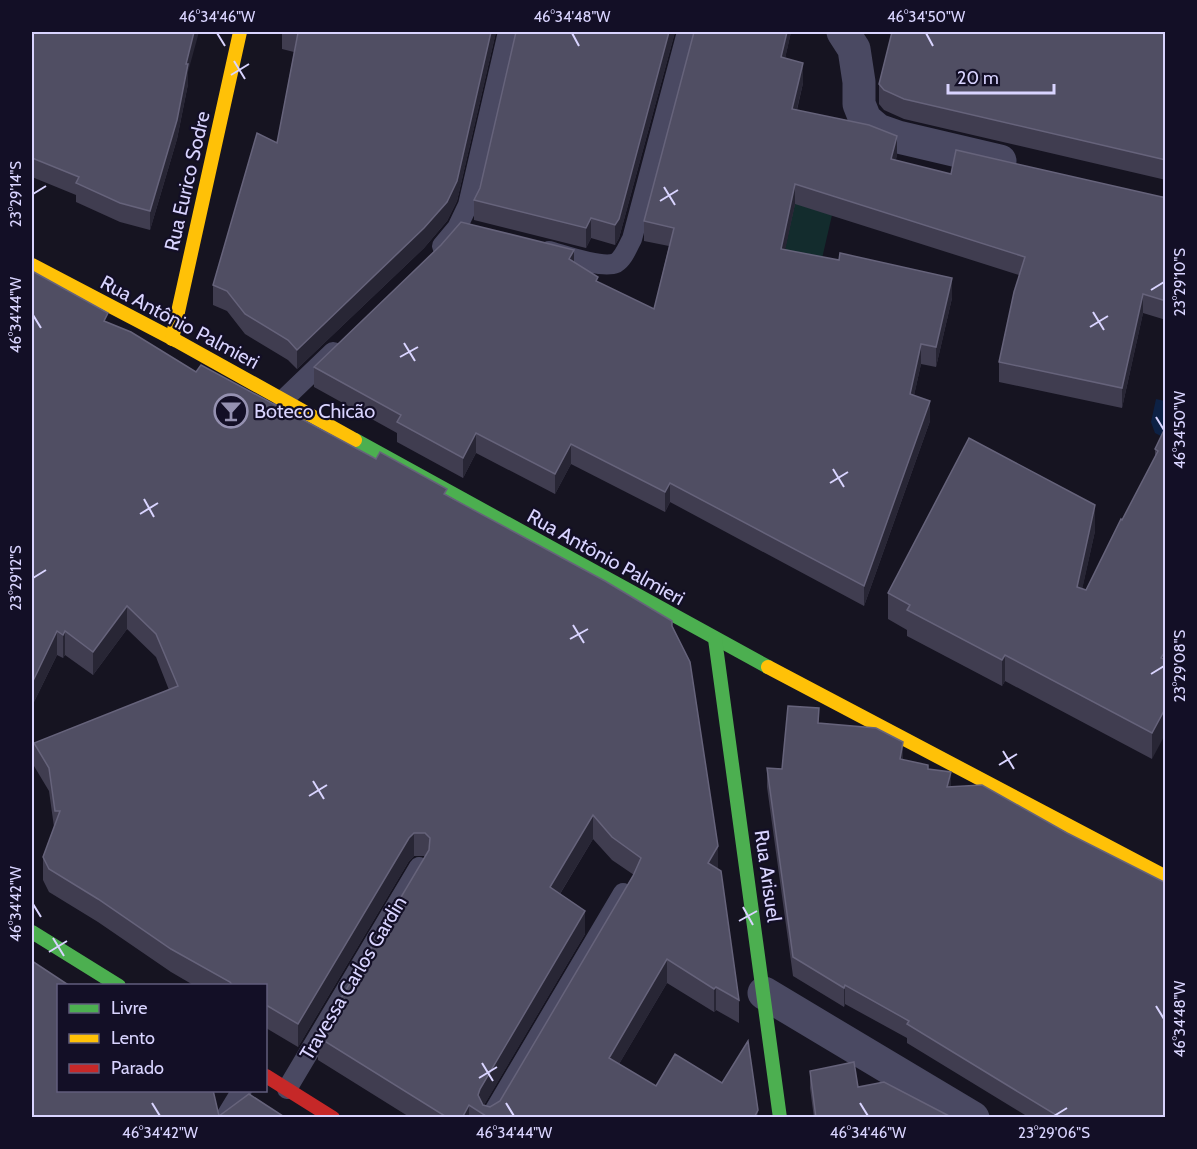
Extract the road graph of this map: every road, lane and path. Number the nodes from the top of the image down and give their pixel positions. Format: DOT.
graph roads {
  1 [pos="240,32"];
  2 [pos="508,32"];
  3 [pos="687,32"];
  4 [pos="843,32"];
  5 [pos="1026,166"];
  6 [pos="457,228"];
  7 [pos="480,234"];
  8 [pos="536,248"];
  9 [pos="433,256"];
  10 [pos="32,265"];
  11 [pos="172,339"];
  12 [pos="343,342"];
  13 [pos="283,400"];
  14 [pos="716,639"];
  15 [pos="419,867"];
  16 [pos="1166,877"];
  17 [pos="623,893"];
  18 [pos="32,932"];
  19 [pos="116,984"];
  20 [pos="764,993"];
  21 [pos="267,1077"];
  22 [pos="287,1089"];
  23 [pos="241,1092"];
  24 [pos="225,1118"];
  25 [pos="333,1118"];
  26 [pos="490,1118"];
  27 [pos="780,1118"];
  28 [pos="973,1118"];
  1 -- 11 [label="street, Rua Eurico Sodre"];
  2 -- 6 [label="lane"];
  3 -- 8 [label="lane"];
  4 -- 5 [label="street"];
  6 -- 7 [label="lane"];
  6 -- 9 [label="lane"];
  10 -- 11 [label="street, Rua Antônio Palmieri"];
  11 -- 13 [label="street, Rua Antônio Palmieri"];
  12 -- 13 [label="lane"];
  13 -- 14 [label="street, Rua Antônio Palmieri"];
  14 -- 16 [label="street, Rua Antônio Palmieri"];
  14 -- 20 [label="street, Rua Arisuel"];
  15 -- 22 [label="lane, Travessa Carlos Gardin"];
  17 -- 26 [label="lane"];
  18 -- 19 [label="street"];
  20 -- 27 [label="street, Rua Arisuel"];
  20 -- 28 [label="street"];
  21 -- 22 [label="street"];
  22 -- 25 [label="street"];
  23 -- 24 [label="lane"];
}
